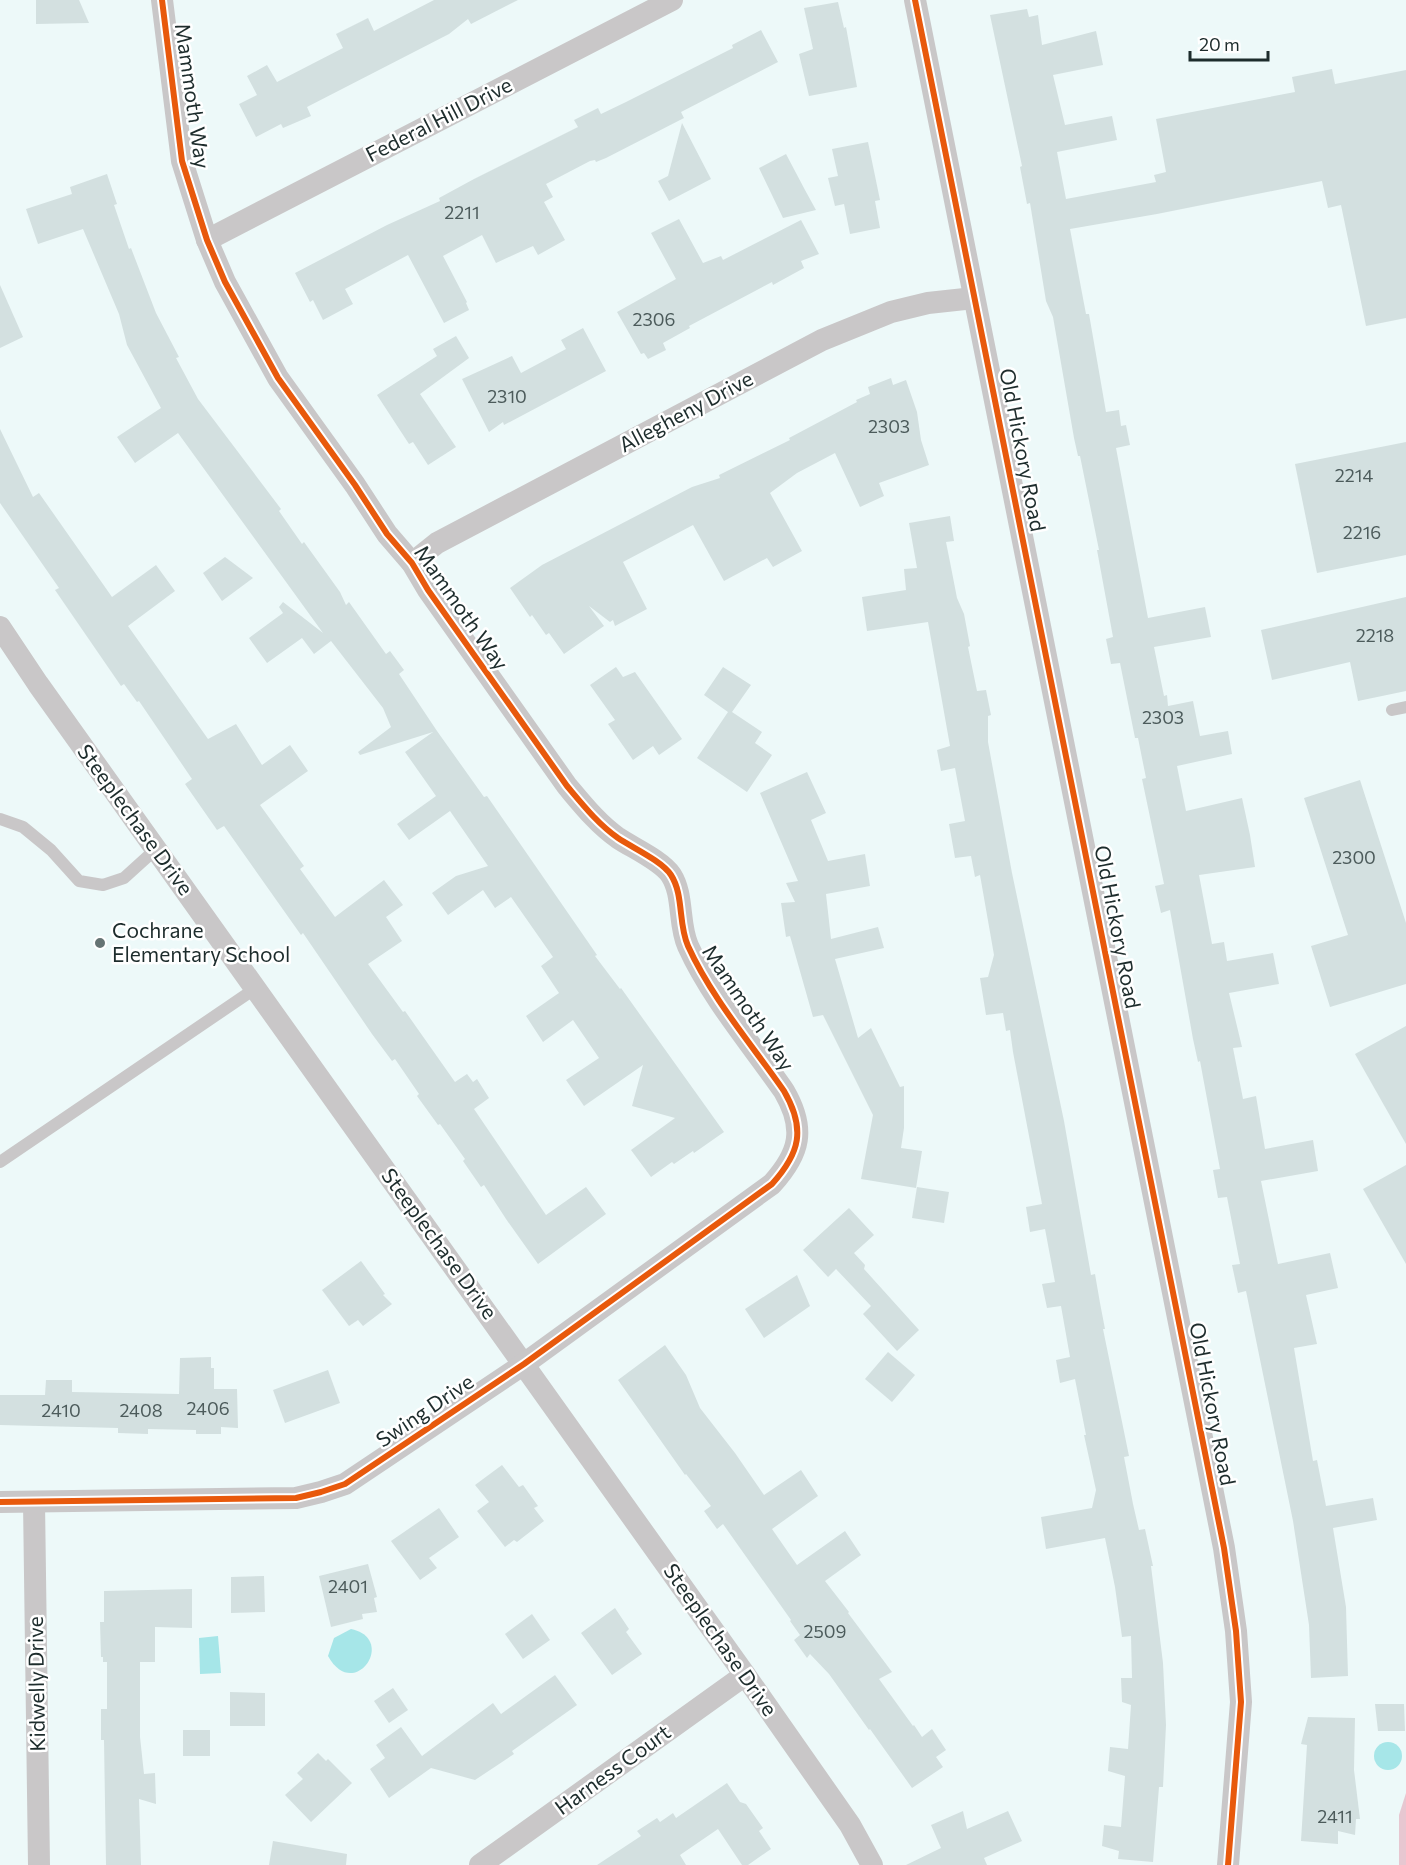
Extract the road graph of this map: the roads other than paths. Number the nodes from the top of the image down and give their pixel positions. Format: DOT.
graph roads {
  1 [pos="162,0"];
  2 [pos="672,0"];
  3 [pos="915,0"];
  4 [pos="207,240"];
  5 [pos="975,298"];
  6 [pos="412,562"];
  7 [pos="0,627"];
  8 [pos="1406,707"];
  9 [pos="1392,710"];
  10 [pos="0,819"];
  11 [pos="156,849"];
  12 [pos="256,988"];
  13 [pos="794,1153"];
  14 [pos="0,1162"];
  15 [pos="524,1364"];
  16 [pos="0,1502"];
  17 [pos="34,1502"];
  18 [pos="745,1675"];
  19 [pos="39,1865"];
  20 [pos="480,1865"];
  21 [pos="872,1865"];
  22 [pos="1228,1865"];
  1 -- 4 [label="street, Mammoth Way"];
  2 -- 4 [label="street, Federal Hill Drive"];
  3 -- 5 [label="street, Old Hickory Road"];
  4 -- 6 [label="street, Mammoth Way"];
  5 -- 6 [label="street, Allegheny Drive"];
  5 -- 22 [label="street, Old Hickory Road"];
  6 -- 13 [label="street, Mammoth Way"];
  7 -- 11 [label="street, Steeplechase Drive"];
  8 -- 9 [label="lane"];
  10 -- 11 [label="lane"];
  11 -- 12 [label="street, Steeplechase Drive"];
  12 -- 14 [label="lane"];
  12 -- 15 [label="street, Steeplechase Drive"];
  13 -- 15 [label="street, Swing Drive"];
  15 -- 17 [label="street, Swing Drive"];
  15 -- 18 [label="street, Steeplechase Drive"];
  16 -- 17 [label="street, Swing Drive"];
  17 -- 19 [label="street, Kidwelly Drive"];
  18 -- 20 [label="street, Harness Court"];
  18 -- 21 [label="street, Steeplechase Drive"];
}
